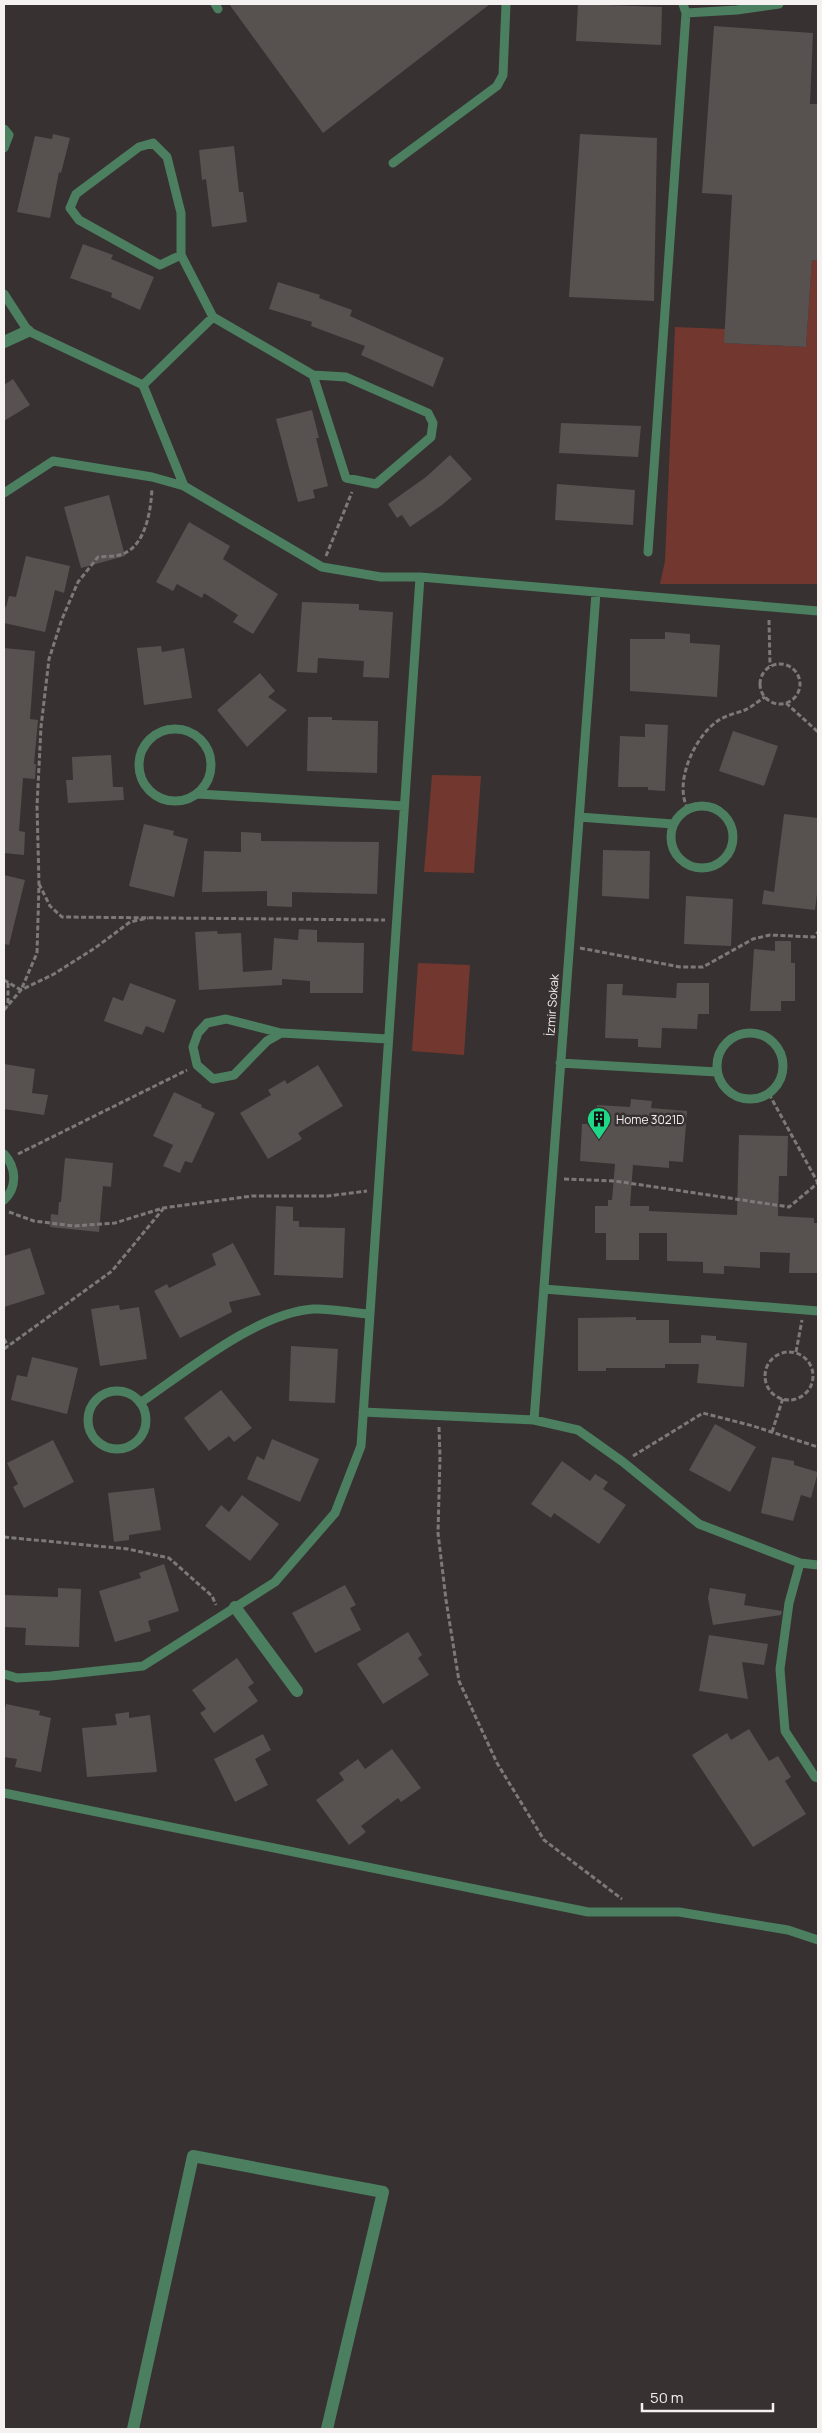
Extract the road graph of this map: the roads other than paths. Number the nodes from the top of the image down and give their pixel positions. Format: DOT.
graph roads {
  1 [pos="506,4"];
  2 [pos="683,4"];
  3 [pos="779,4"];
  4 [pos="686,13"];
  5 [pos="4,129"];
  6 [pos="4,148"];
  7 [pos="393,163"];
  8 [pos="180,255"];
  9 [pos="4,294"];
  10 [pos="213,318"];
  11 [pos="28,331"];
  12 [pos="4,342"];
  13 [pos="313,375"];
  14 [pos="143,385"];
  15 [pos="184,486"];
  16 [pos="4,493"];
  17 [pos="648,552"];
  18 [pos="420,577"];
  19 [pos="596,593"];
  20 [pos="818,611"];
  21 [pos="198,794"];
  22 [pos="404,806"];
  23 [pos="579,816"];
  24 [pos="673,824"];
  25 [pos="281,1033"];
  26 [pos="388,1039"];
  27 [pos="560,1063"];
  28 [pos="717,1072"];
  29 [pos="6,1156"];
  30 [pos="4,1200"];
  31 [pos="544,1289"];
  32 [pos="818,1312"];
  33 [pos="370,1314"];
  34 [pos="140,1402"];
  35 [pos="363,1412"];
  36 [pos="534,1420"];
  37 [pos="800,1563"];
  38 [pos="818,1565"];
  39 [pos="235,1607"];
  40 [pos="4,1674"];
  41 [pos="297,1691"];
  42 [pos="818,1778"];
  43 [pos="4,1793"];
  44 [pos="818,1940"];
  45 [pos="133,2429"];
  46 [pos="327,2429"];
  1 -- 7 [label="lane"];
  2 -- 4 [label="lane"];
  3 -- 4 [label="lane"];
  4 -- 17 [label="lane"];
  5 -- 6 [label="lane"];
  8 -- 8 [label="lane"];
  8 -- 10 [label="lane"];
  9 -- 11 [label="lane"];
  10 -- 13 [label="lane"];
  10 -- 14 [label="lane"];
  11 -- 12 [label="street"];
  11 -- 14 [label="lane"];
  13 -- 13 [label="lane"];
  14 -- 15 [label="lane"];
  15 -- 16 [label="lane"];
  15 -- 18 [label="lane"];
  18 -- 19 [label="lane"];
  18 -- 22 [label="lane"];
  19 -- 20 [label="lane"];
  19 -- 23 [label="lane, İzmir Sokak"];
  21 -- 21 [label="lane"];
  21 -- 22 [label="lane"];
  22 -- 26 [label="lane"];
  23 -- 24 [label="lane"];
  23 -- 27 [label="lane, İzmir Sokak"];
  24 -- 24 [label="lane"];
  25 -- 25 [label="lane"];
  25 -- 26 [label="lane"];
  26 -- 33 [label="lane"];
  27 -- 28 [label="lane"];
  27 -- 31 [label="lane, İzmir Sokak"];
  28 -- 28 [label="lane"];
  29 -- 30 [label="lane"];
  31 -- 32 [label="lane"];
  31 -- 36 [label="lane, İzmir Sokak"];
  33 -- 34 [label="lane"];
  33 -- 35 [label="lane"];
  34 -- 34 [label="lane"];
  35 -- 36 [label="lane"];
  35 -- 39 [label="lane"];
  36 -- 37 [label="lane"];
  37 -- 38 [label="lane"];
  37 -- 42 [label="lane"];
  39 -- 40 [label="lane"];
  39 -- 41 [label="street"];
  43 -- 44 [label="lane"];
  45 -- 46 [label="street"];
}
